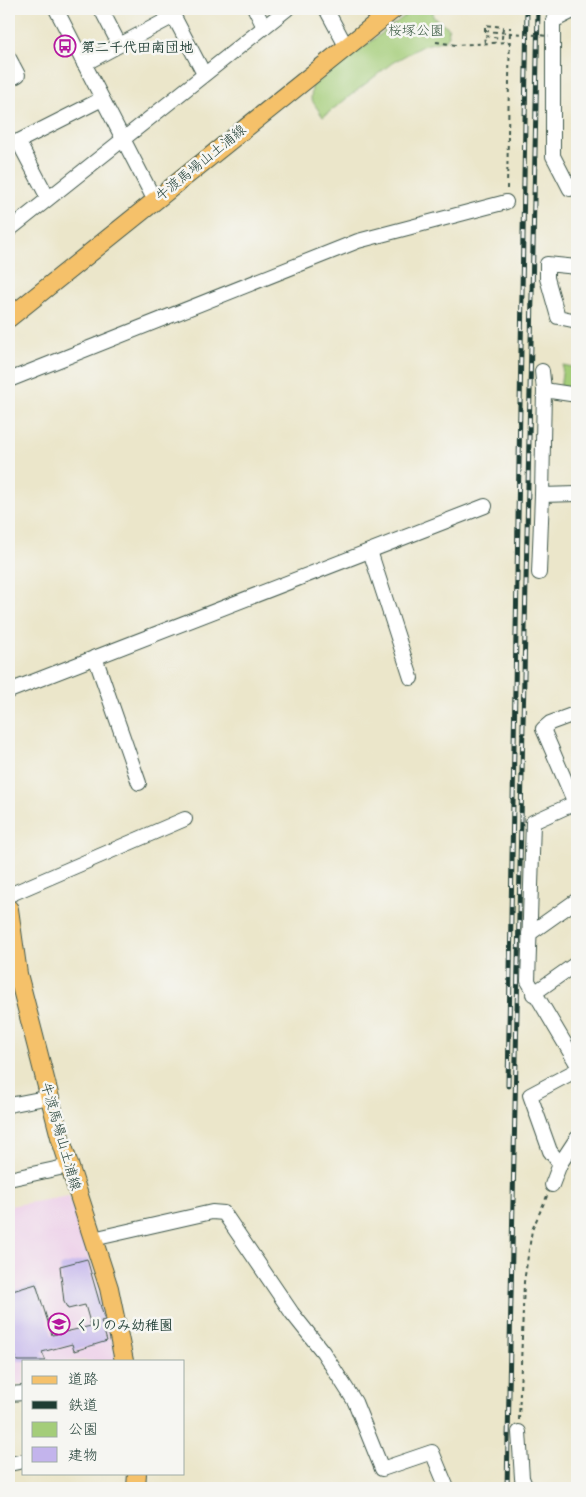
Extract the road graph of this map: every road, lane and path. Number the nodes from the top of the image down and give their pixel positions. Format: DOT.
graph roads {
  1 [pos="56,9"];
  2 [pos="101,9"];
  3 [pos="255,9"];
  4 [pos="287,9"];
  5 [pos="326,9"];
  6 [pos="394,9"];
  7 [pos="577,9"];
  8 [pos="172,12"];
  9 [pos="264,27"];
  10 [pos="510,27"];
  11 [pos="549,36"];
  12 [pos="436,42"];
  13 [pos="510,42"];
  14 [pos="485,43"];
  15 [pos="119,44"];
  16 [pos="346,46"];
  17 [pos="9,58"];
  18 [pos="84,64"];
  19 [pos="204,74"];
  20 [pos="9,80"];
  21 [pos="102,99"];
  22 [pos="123,138"];
  23 [pos="13,144"];
  24 [pos="577,185"];
  25 [pos="48,198"];
  26 [pos="154,199"];
  27 [pos="506,202"];
  28 [pos="9,230"];
  29 [pos="577,266"];
  30 [pos="9,318"];
  31 [pos="577,321"];
  32 [pos="542,371"];
  33 [pos="9,380"];
  34 [pos="544,390"];
  35 [pos="577,395"];
  36 [pos="577,494"];
  37 [pos="542,495"];
  38 [pos="485,506"];
  39 [pos="370,551"];
  40 [pos="539,572"];
  41 [pos="95,658"];
  42 [pos="411,678"];
  43 [pos="9,691"];
  44 [pos="577,713"];
  45 [pos="139,782"];
  46 [pos="576,806"];
  47 [pos="185,819"];
  48 [pos="9,895"];
  49 [pos="577,900"];
  50 [pos="9,909"];
  51 [pos="529,934"];
  52 [pos="577,963"];
  53 [pos="14,974"];
  54 [pos="534,994"];
  55 [pos="577,1064"];
  56 [pos="577,1070"];
  57 [pos="50,1097"];
  58 [pos="9,1105"];
  59 [pos="577,1138"];
  60 [pos="560,1164"];
  61 [pos="69,1166"];
  62 [pos="9,1179"];
  63 [pos="552,1185"];
  64 [pos="93,1239"];
  65 [pos="124,1360"];
  66 [pos="22,1393"];
  67 [pos="9,1394"];
  68 [pos="519,1432"];
  69 [pos="22,1461"];
  70 [pos="9,1464"];
  71 [pos="136,1474"];
  72 [pos="136,1488"];
  73 [pos="447,1488"];
  74 [pos="526,1488"];
  1 -- 18 [label="street"];
  2 -- 15 [label="street"];
  3 -- 9 [label="street"];
  4 -- 9 [label="street"];
  5 -- 16 [label="street"];
  6 -- 16 [label="main road, 牛渡馬場山土浦線"];
  7 -- 24 [label="street"];
  8 -- 15 [label="street"];
  8 -- 19 [label="street"];
  9 -- 19 [label="street"];
  10 -- 13 [label="path"];
  11 -- 14 [label="path, bridge"];
  12 -- 14 [label="path"];
  13 -- 14 [label="path"];
  13 -- 27 [label="path"];
  15 -- 18 [label="street"];
  16 -- 26 [label="main road, 牛渡馬場山土浦線"];
  17 -- 20 [label="street"];
  18 -- 21 [label="street"];
  19 -- 22 [label="street"];
  21 -- 22 [label="street"];
  21 -- 23 [label="street"];
  22 -- 25 [label="street"];
  22 -- 26 [label="street"];
  23 -- 25 [label="street"];
  25 -- 28 [label="street"];
  26 -- 30 [label="main road, 牛渡馬場山土浦線"];
  27 -- 33 [label="street"];
  29 -- 31 [label="street"];
  32 -- 34 [label="street"];
  34 -- 35 [label="street"];
  34 -- 37 [label="street"];
  36 -- 37 [label="street"];
  37 -- 40 [label="street"];
  38 -- 39 [label="street"];
  39 -- 41 [label="street"];
  39 -- 42 [label="street"];
  41 -- 43 [label="street"];
  41 -- 45 [label="street"];
  44 -- 46 [label="street"];
  46 -- 51 [label="street"];
  47 -- 48 [label="street"];
  49 -- 51 [label="street"];
  50 -- 53 [label="main road, 牛渡馬場山土浦線"];
  51 -- 54 [label="street"];
  52 -- 54 [label="street"];
  53 -- 57 [label="main road, 牛渡馬場山土浦線"];
  54 -- 55 [label="street"];
  56 -- 60 [label="street"];
  57 -- 58 [label="street"];
  57 -- 61 [label="main road, 牛渡馬場山土浦線"];
  59 -- 60 [label="street"];
  60 -- 63 [label="street"];
  61 -- 62 [label="street"];
  61 -- 64 [label="main road, 牛渡馬場山土浦線"];
  63 -- 68 [label="path"];
  64 -- 65 [label="main road, 牛渡馬場山土浦線"];
  64 -- 73 [label="street"];
  66 -- 67 [label="street"];
  68 -- 74 [label="street"];
  69 -- 70 [label="street"];
  71 -- 72 [label="main road"];
}
